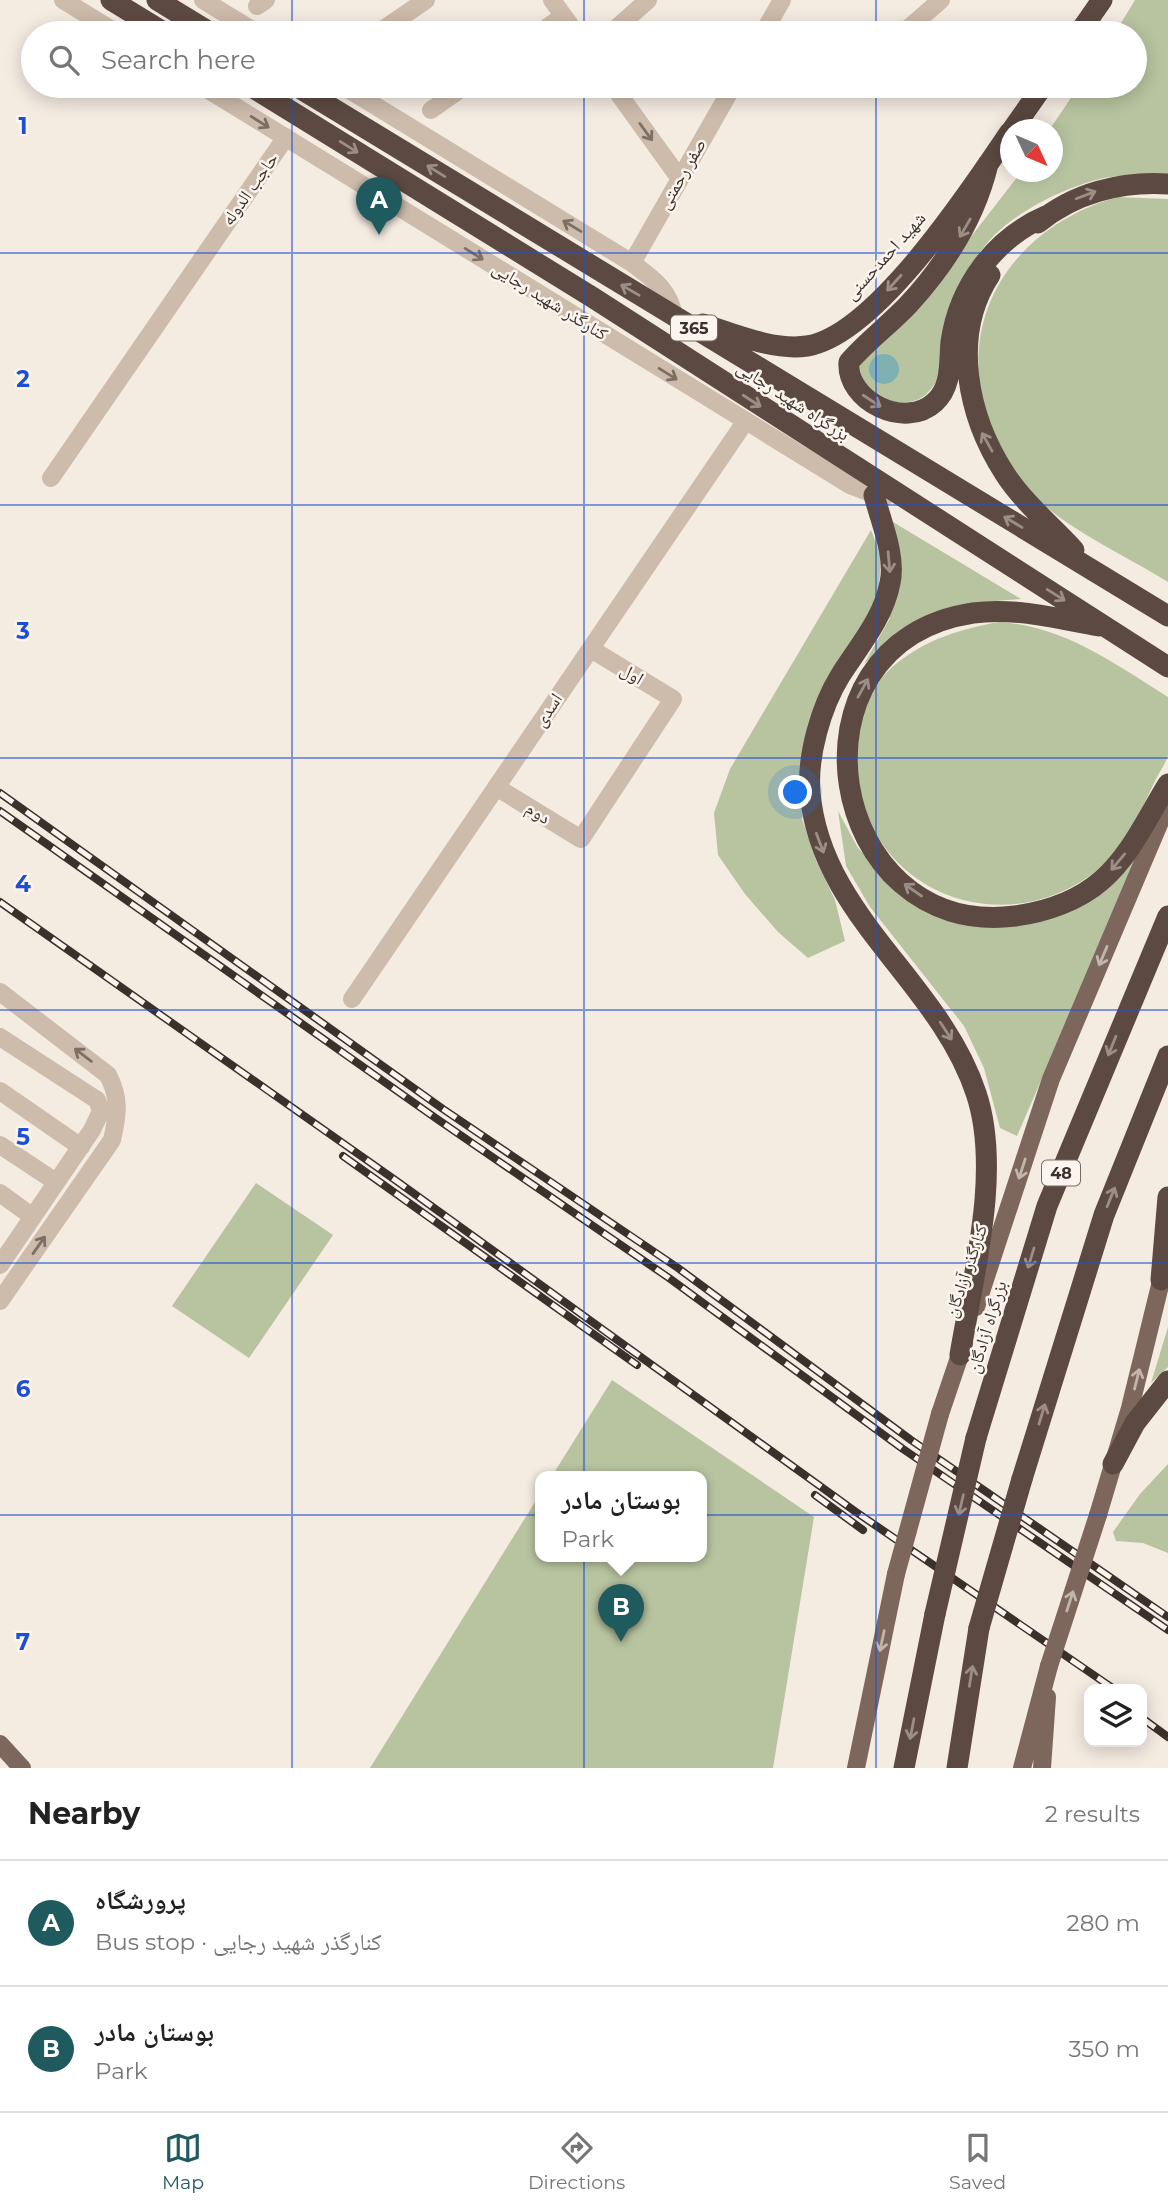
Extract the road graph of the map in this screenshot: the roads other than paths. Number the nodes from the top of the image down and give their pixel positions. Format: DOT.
graph roads {
  1 [pos="63,0"];
  2 [pos="111,0"];
  3 [pos="157,0"];
  4 [pos="203,0"];
  5 [pos="426,0"];
  6 [pos="552,0"];
  7 [pos="648,0"];
  8 [pos="941,0"];
  9 [pos="1102,0"];
  10 [pos="782,1"];
  11 [pos="563,16"];
  12 [pos="97,21"];
  13 [pos="145,21"];
  14 [pos="191,21"];
  15 [pos="237,21"];
  16 [pos="395,21"];
  17 [pos="556,21"];
  18 [pos="567,21"];
  19 [pos="624,21"];
  20 [pos="770,21"];
  21 [pos="916,21"];
  22 [pos="1087,21"];
  23 [pos="222,98"];
  24 [pos="269,98"];
  25 [pos="316,98"];
  26 [pos="363,98"];
  27 [pos="448,98"];
  28 [pos="622,98"];
  29 [pos="726,98"];
  30 [pos="1034,98"];
  31 [pos="431,110"];
  32 [pos="1019,119"];
  33 [pos="286,137"];
  34 [pos="1000,147"];
  35 [pos="988,164"];
  36 [pos="680,179"];
  37 [pos="1168,184"];
  38 [pos="1046,216"];
  39 [pos="632,263"];
  40 [pos="674,316"];
  41 [pos="745,422"];
  42 [pos="51,478"];
  43 [pos="874,495"];
  44 [pos="904,499"];
  45 [pos="1093,570"];
  46 [pos="1168,616"];
  47 [pos="1108,628"];
  48 [pos="591,649"];
  49 [pos="1168,667"];
  50 [pos="1168,784"];
  51 [pos="496,787"];
  52 [pos="1168,803"];
  53 [pos="580,839"];
  54 [pos="1168,916"];
  55 [pos="0,992"];
  56 [pos="352,999"];
  57 [pos="0,1037"];
  58 [pos="1168,1056"];
  59 [pos="0,1091"];
  60 [pos="0,1144"];
  61 [pos="81,1147"];
  62 [pos="56,1182"];
  63 [pos="0,1193"];
  64 [pos="1168,1198"];
  65 [pos="33,1217"];
  66 [pos="3,1254"];
  67 [pos="1168,1257"];
  68 [pos="1161,1280"];
  69 [pos="0,1301"];
  70 [pos="960,1355"];
  71 [pos="1168,1381"];
  72 [pos="1113,1464"];
  73 [pos="1049,1666"];
  74 [pos="873,1683"];
  75 [pos="0,1744"];
  76 [pos="22,1768"];
  77 [pos="843,1768"];
  78 [pos="856,1768"];
  79 [pos="904,1768"];
  80 [pos="957,1768"];
  81 [pos="1022,1768"];
  82 [pos="1042,1768"];
  1 -- 12 [label="street"];
  2 -- 13 [label="highway"];
  3 -- 14 [label="highway"];
  4 -- 15 [label="street"];
  5 -- 16 [label="street"];
  6 -- 11 [label="street"];
  7 -- 19 [label="street"];
  8 -- 21 [label="street"];
  9 -- 22 [label="highway"];
  10 -- 20 [label="street"];
  11 -- 17 [label="street"];
  11 -- 18 [label="street"];
  23 -- 33 [label="street, کنارگذر شهید رجایی, one-way"];
  24 -- 44 [label="highway, بزرگراه شهید رجایی / 365, one-way"];
  40 -- 25 [label="highway, بزرگراه شهید رجایی / 365, one-way"];
  39 -- 26 [label="street, one-way"];
  27 -- 31 [label="street"];
  28 -- 36 [label="street, one-way"];
  29 -- 36 [label="street, صفر رحمتی"];
  30 -- 32 [label="highway, شهید احمدحسنی"];
  33 -- 41 [label="street, کنارگذر شهید رجایی, one-way"];
  33 -- 42 [label="street, حاجب الدوله"];
  34 -- 35 [label="highway, شهید احمدحسنی"];
  35 -- 38 [label="highway, one-way"];
  35 -- 40 [label="highway, شهید احمدحسنی, one-way"];
  36 -- 39 [label="street, صفر رحمتی"];
  38 -- 37 [label="highway, one-way"];
  45 -- 38 [label="highway, one-way"];
  39 -- 40 [label="street"];
  45 -- 40 [label="highway, بزرگراه شهید رجایی / 365, one-way"];
  41 -- 43 [label="street, کنارگذر شهید رجایی"];
  41 -- 48 [label="street, اسدی"];
  43 -- 44 [label="street, کنارگذر شهید رجایی"];
  43 -- 70 [label="highway, one-way"];
  44 -- 47 [label="highway, بزرگراه شهید رجایی / 365, one-way"];
  45 -- 46 [label="highway, بزرگراه شهید رجایی / 365"];
  47 -- 49 [label="highway, بزرگراه شهید رجایی / 365"];
  50 -- 47 [label="highway, one-way"];
  48 -- 51 [label="street, اسدی"];
  48 -- 53 [label="street, اول"];
  51 -- 53 [label="street, دوم"];
  51 -- 56 [label="street, اسدی"];
  52 -- 70 [label="main road, کنارگذر آزادگان, one-way"];
  54 -- 79 [label="highway, بزرگراه آزادگان / 48, one-way, bridge"];
  69 -- 55 [label="street, one-way"];
  57 -- 61 [label="street"];
  80 -- 58 [label="highway, one-way, bridge"];
  59 -- 61 [label="street"];
  60 -- 62 [label="street"];
  61 -- 62 [label="street"];
  62 -- 65 [label="street"];
  63 -- 65 [label="street"];
  64 -- 68 [label="highway"];
  65 -- 66 [label="street"];
  67 -- 68 [label="main road"];
  72 -- 68 [label="main road, one-way"];
  70 -- 74 [label="main road, کنارگذر آزادگان, one-way, bridge"];
  71 -- 72 [label="highway"];
  73 -- 72 [label="main road, one-way, bridge"];
  73 -- 81 [label="main road"];
  73 -- 82 [label="main road"];
  74 -- 77 [label="main road"];
  74 -- 78 [label="main road, کنارگذر آزادگان"];
  75 -- 76 [label="main road"];
}
